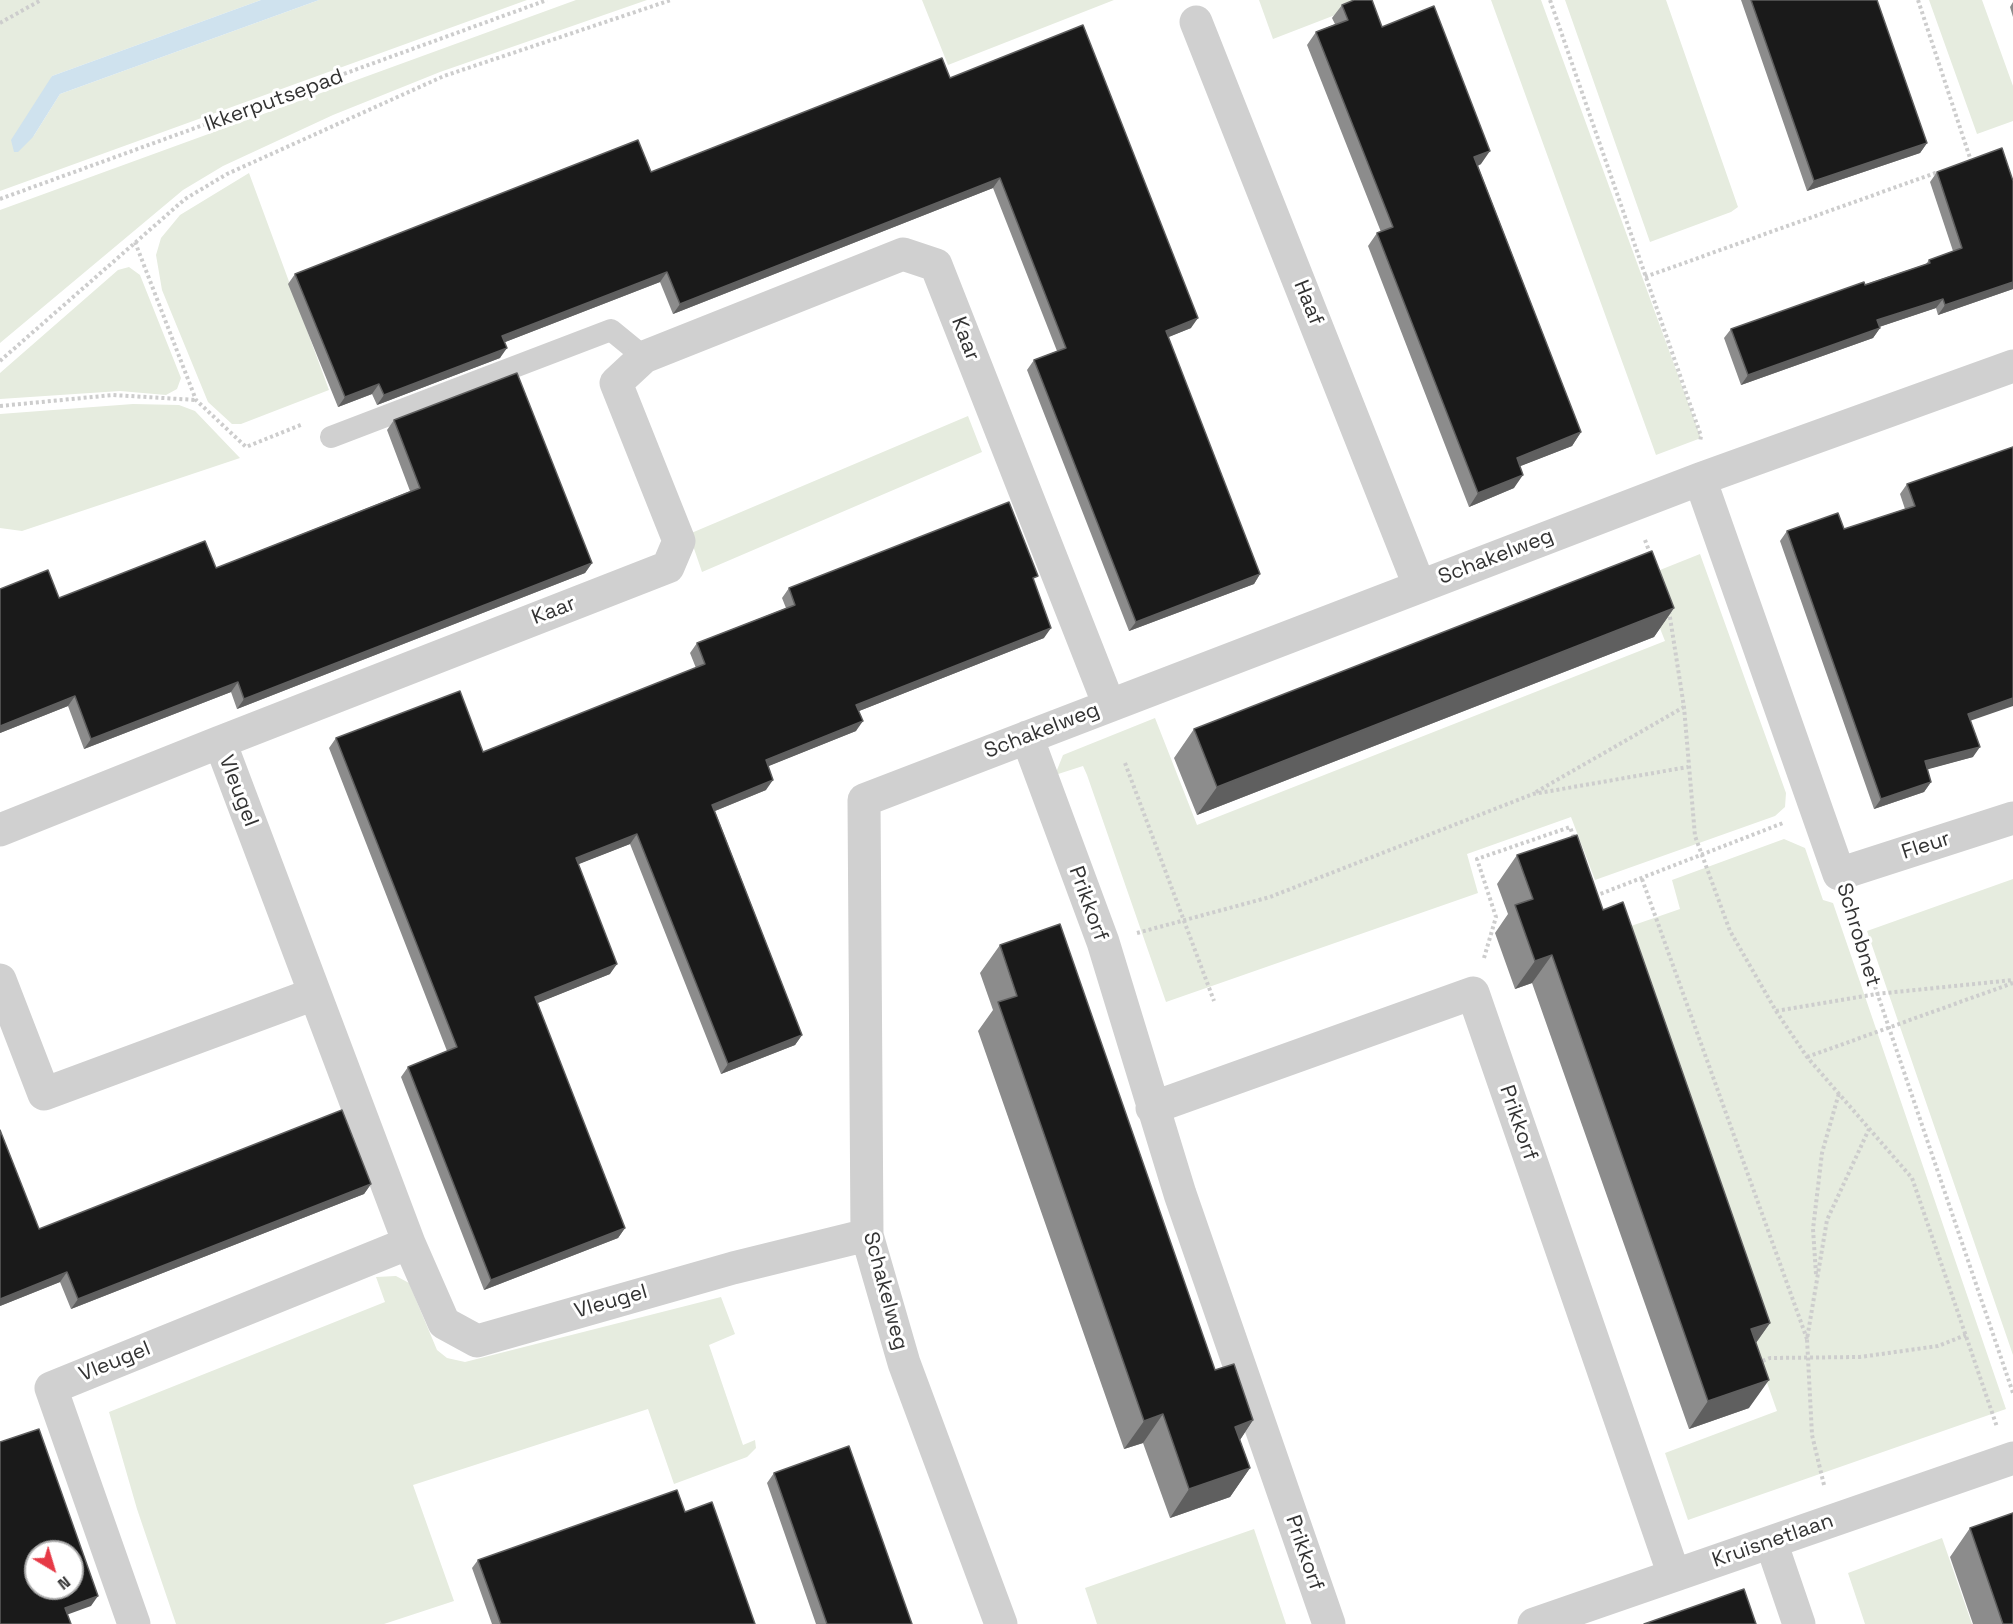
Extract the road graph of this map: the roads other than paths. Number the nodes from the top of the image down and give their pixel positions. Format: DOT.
graph roads {
  1 [pos="1196,22"];
  2 [pos="644,357"];
  3 [pos="2013,366"];
  4 [pos="331,437"];
  5 [pos="1700,479"];
  6 [pos="1419,585"];
  7 [pos="1109,705"];
  8 [pos="1027,737"];
  9 [pos="220,742"];
  10 [pos="2013,818"];
  11 [pos="0,830"];
  12 [pos="1839,874"];
  13 [pos="0,980"];
  14 [pos="314,994"];
  15 [pos="1152,1108"];
  16 [pos="867,1235"];
  17 [pos="409,1243"];
  18 [pos="2010,1459"];
  19 [pos="1771,1542"];
  20 [pos="1674,1575"];
  21 [pos="134,1624"];
  22 [pos="1001,1624"];
  23 [pos="1329,1624"];
  24 [pos="1534,1624"];
  25 [pos="1799,1624"];
  1 -- 6 [label="street, Haaf"];
  2 -- 4 [label="lane"];
  2 -- 7 [label="street, Kaar"];
  2 -- 9 [label="street, Kaar"];
  3 -- 5 [label="street, Schakelweg"];
  5 -- 6 [label="street, Schakelweg"];
  5 -- 12 [label="street, Schrobnet"];
  6 -- 7 [label="street, Schakelweg"];
  7 -- 8 [label="street, Schakelweg"];
  8 -- 15 [label="street, Prikkorf"];
  8 -- 16 [label="street, Schakelweg"];
  9 -- 11 [label="street, Vleugel"];
  9 -- 14 [label="street, Vleugel"];
  10 -- 12 [label="street, Fleur"];
  13 -- 14 [label="street"];
  14 -- 17 [label="street, Vleugel"];
  15 -- 20 [label="street, Prikkorf"];
  15 -- 23 [label="street, Prikkorf"];
  16 -- 17 [label="street, Vleugel"];
  16 -- 22 [label="street, Schakelweg"];
  17 -- 21 [label="street, Vleugel"];
  18 -- 19 [label="street, Kruisnetlaan"];
  19 -- 20 [label="street, Kruisnetlaan"];
  19 -- 25 [label="street"];
  20 -- 24 [label="street, Kruisnetlaan"];
}
